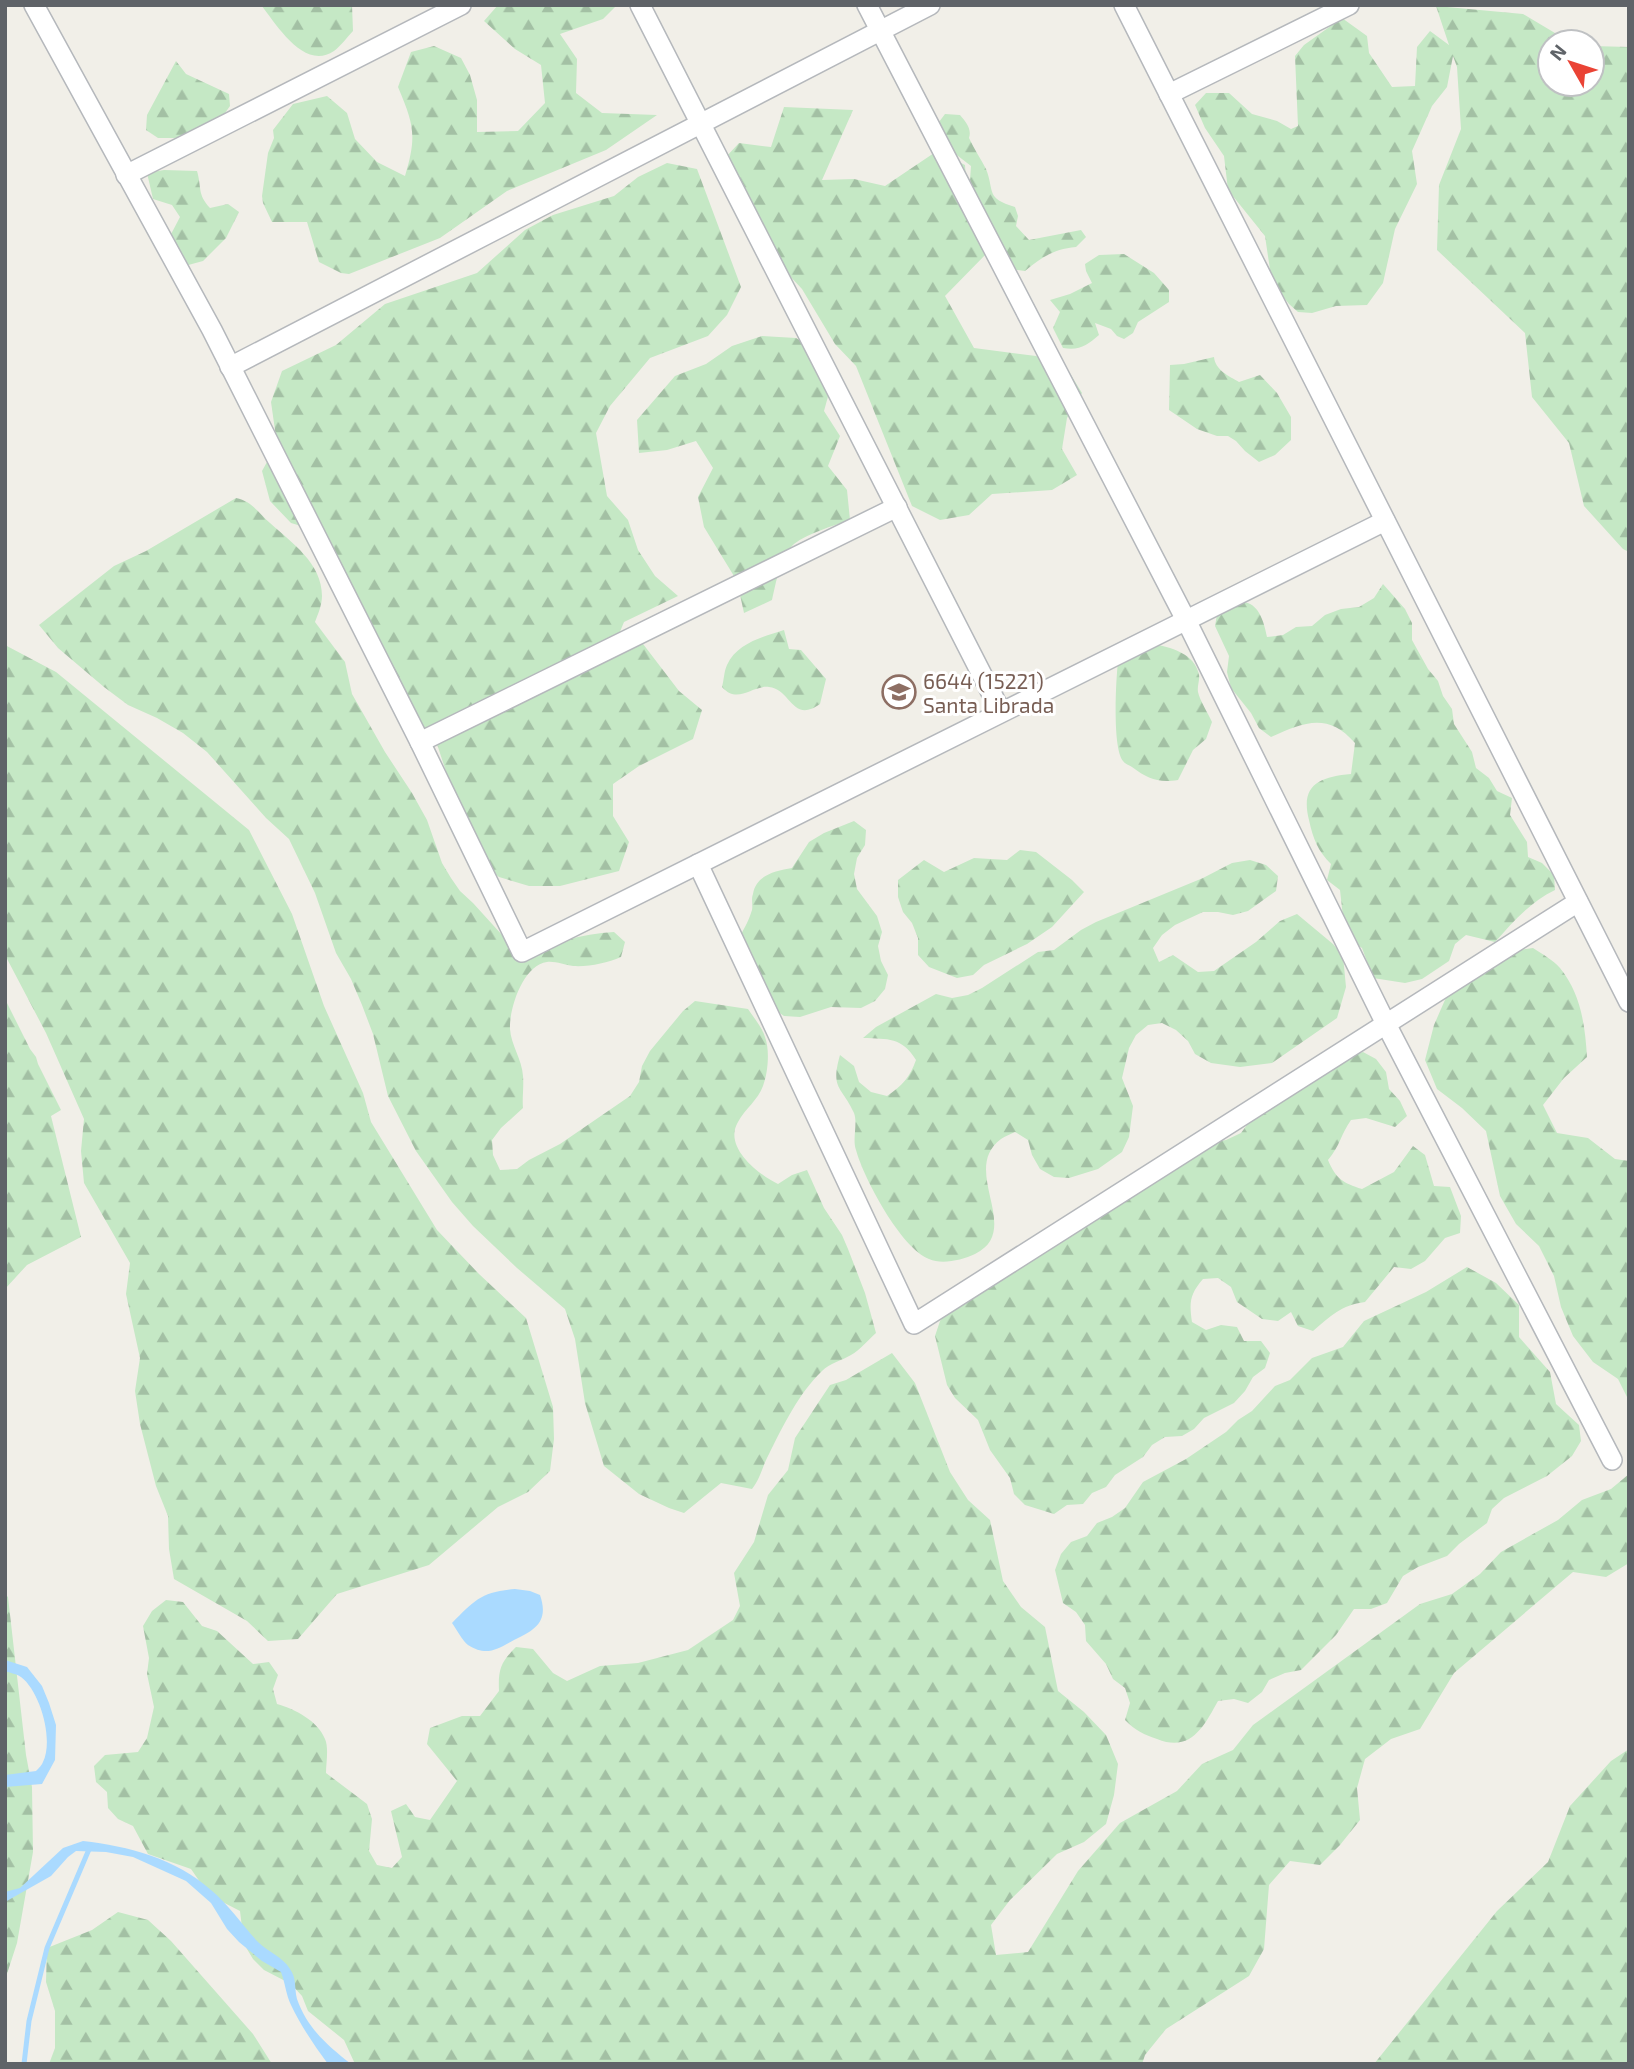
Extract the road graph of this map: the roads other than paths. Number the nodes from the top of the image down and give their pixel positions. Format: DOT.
graph roads {
  1 [pos="34,5"];
  2 [pos="461,5"];
  3 [pos="640,5"];
  4 [pos="867,5"];
  5 [pos="930,5"];
  6 [pos="1124,5"];
  7 [pos="1349,5"];
  8 [pos="880,31"];
  9 [pos="1169,94"];
  10 [pos="701,124"];
  11 [pos="126,175"];
  12 [pos="230,367"];
  13 [pos="897,507"];
  14 [pos="1385,520"];
  15 [pos="1186,620"];
  16 [pos="1002,712"];
  17 [pos="420,742"];
  18 [pos="698,864"];
  19 [pos="1578,902"];
  20 [pos="1629,1002"];
  21 [pos="1386,1024"];
  22 [pos="1612,1460"];
  1 -- 11 [label="street"];
  2 -- 11 [label="street"];
  3 -- 10 [label="street"];
  4 -- 8 [label="street"];
  5 -- 8 [label="street"];
  6 -- 9 [label="street"];
  7 -- 9 [label="street"];
  8 -- 10 [label="street"];
  8 -- 15 [label="street"];
  9 -- 14 [label="street"];
  10 -- 12 [label="street"];
  10 -- 13 [label="street"];
  11 -- 12 [label="street"];
  12 -- 17 [label="street"];
  13 -- 16 [label="street"];
  13 -- 17 [label="street"];
  14 -- 15 [label="street"];
  14 -- 19 [label="street"];
  15 -- 16 [label="street"];
  15 -- 21 [label="street"];
  16 -- 18 [label="street"];
  17 -- 18 [label="street"];
  18 -- 21 [label="street"];
  19 -- 20 [label="street"];
  19 -- 21 [label="street"];
  21 -- 22 [label="street"];
}
